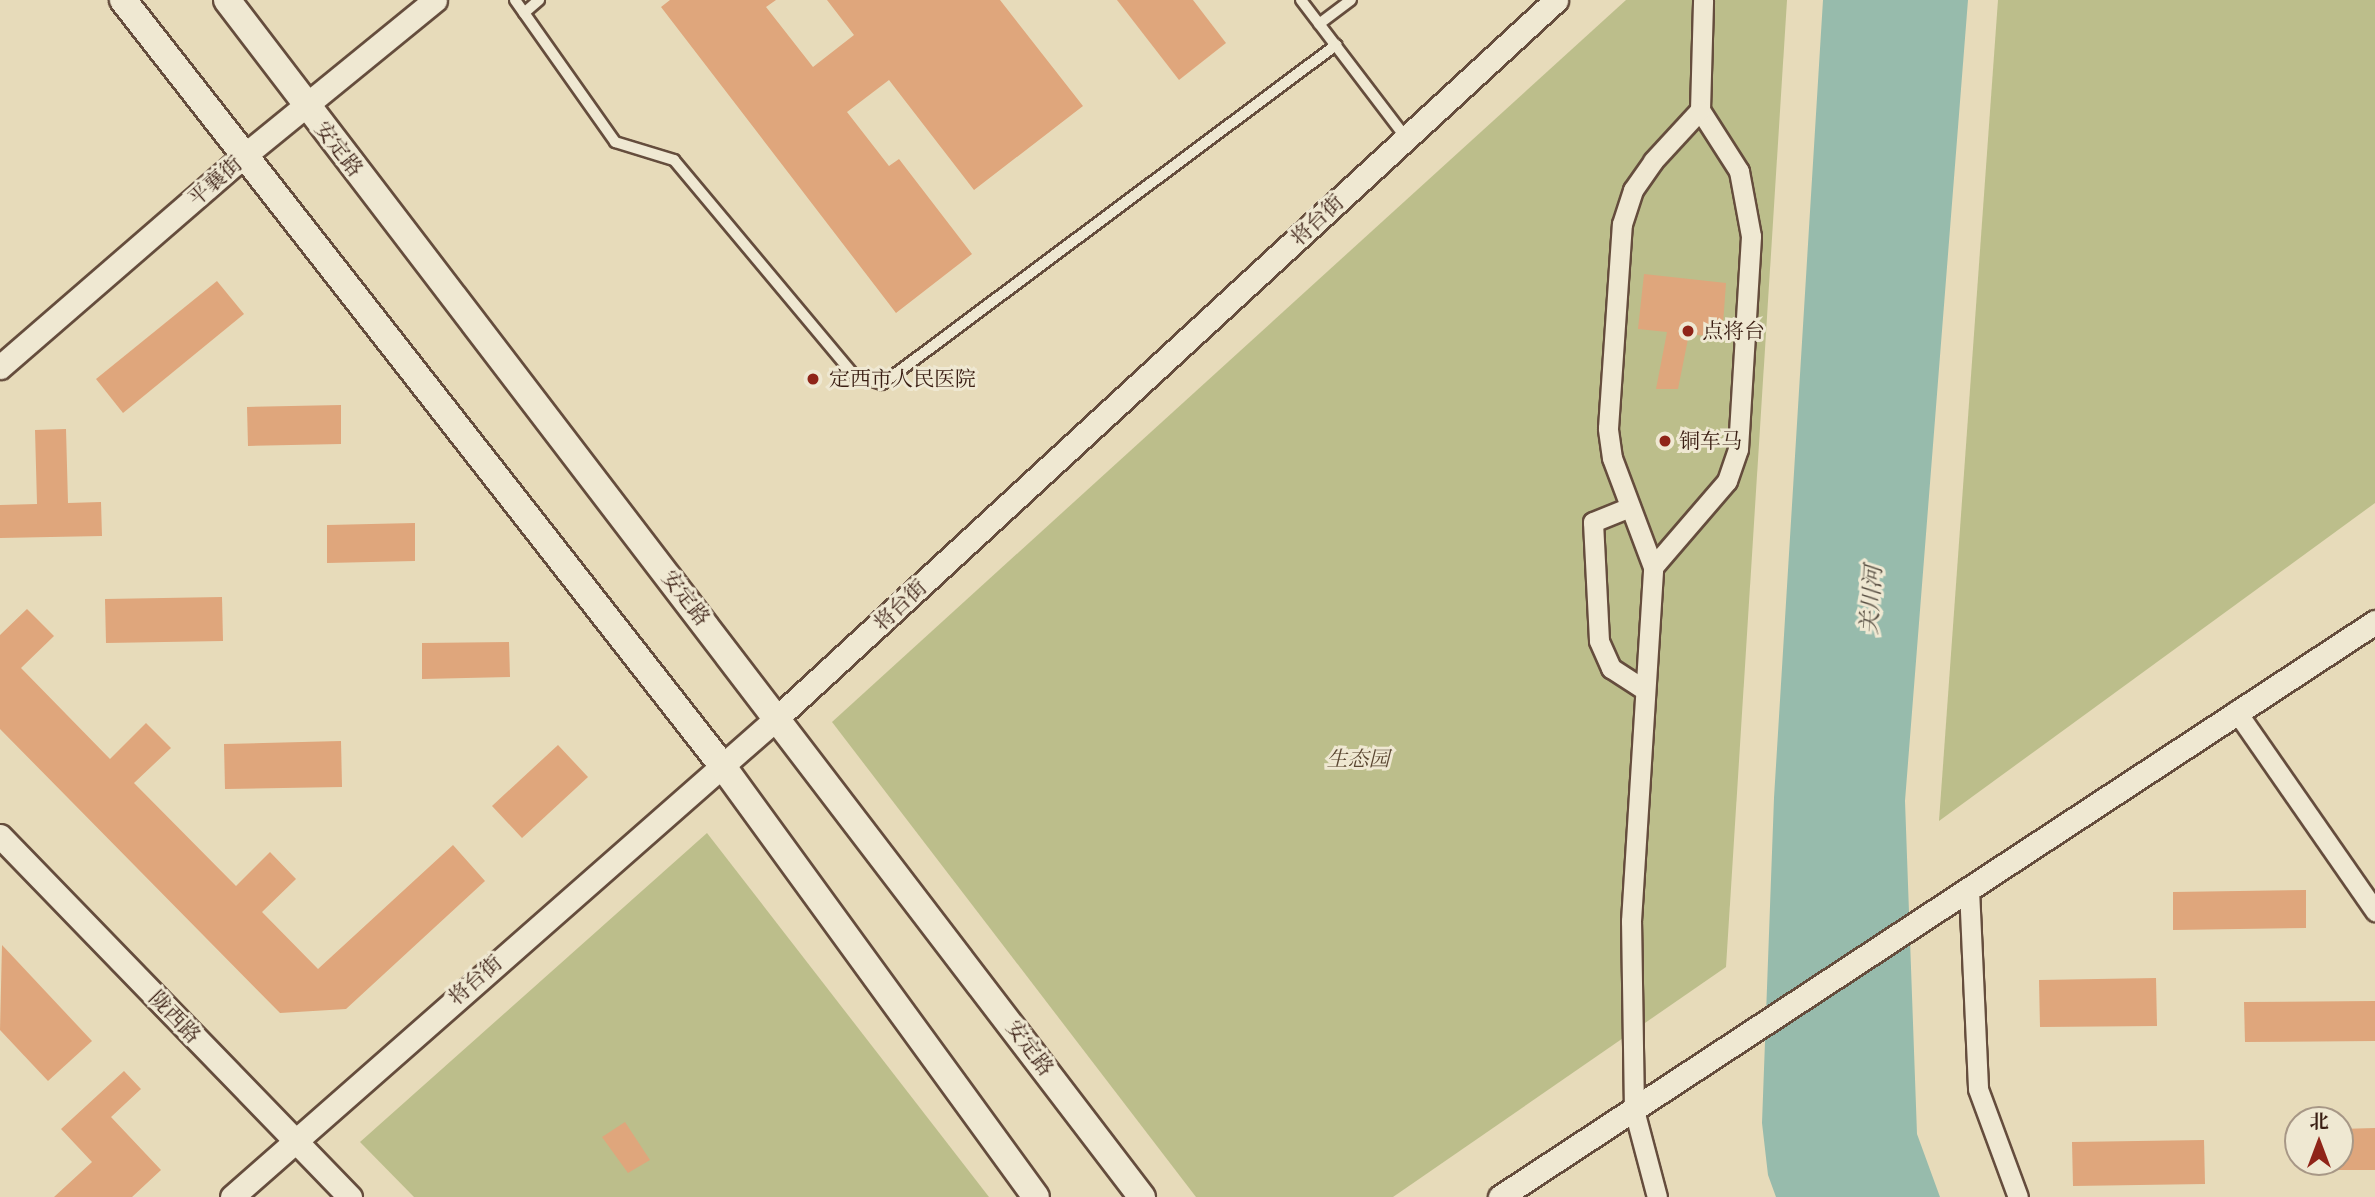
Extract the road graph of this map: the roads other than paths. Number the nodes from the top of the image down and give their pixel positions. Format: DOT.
graph roads {
  1 [pos="123,0"];
  2 [pos="227,0"];
  3 [pos="435,0"];
  4 [pos="515,0"];
  5 [pos="539,0"];
  6 [pos="1301,0"];
  7 [pos="1351,0"];
  8 [pos="1556,0"];
  9 [pos="1703,0"];
  10 [pos="524,13"];
  11 [pos="1319,24"];
  12 [pos="1336,45"];
  13 [pos="307,108"];
  14 [pos="1700,110"];
  15 [pos="1406,138"];
  16 [pos="245,155"];
  17 [pos="1,365"];
  18 [pos="1630,507"];
  19 [pos="1653,566"];
  20 [pos="2375,622"];
  21 [pos="1645,690"];
  22 [pos="2236,711"];
  23 [pos="778,717"];
  24 [pos="721,764"];
  25 [pos="0,836"];
  26 [pos="1969,889"];
  27 [pos="2375,911"];
  28 [pos="1634,1110"];
  29 [pos="294,1139"];
  30 [pos="232,1197"];
  31 [pos="350,1197"];
  32 [pos="1036,1197"];
  33 [pos="1142,1197"];
  34 [pos="1500,1197"];
  35 [pos="1657,1197"];
  36 [pos="2018,1197"];
  1 -- 16 [label="main road"];
  2 -- 13 [label="main road, 安定路"];
  3 -- 13 [label="street, 平襄街"];
  4 -- 10 [label="lane"];
  5 -- 10 [label="lane"];
  6 -- 11 [label="lane"];
  7 -- 11 [label="lane"];
  8 -- 15 [label="street, 将台街"];
  9 -- 14 [label="street"];
  10 -- 12 [label="lane"];
  11 -- 12 [label="lane"];
  12 -- 15 [label="lane"];
  13 -- 16 [label="street, 平襄街"];
  13 -- 23 [label="main road, 安定路"];
  14 -- 18 [label="street"];
  14 -- 19 [label="street"];
  15 -- 23 [label="street, 将台街"];
  16 -- 17 [label="street, 平襄街"];
  16 -- 24 [label="main road"];
  18 -- 19 [label="street"];
  18 -- 21 [label="street"];
  19 -- 21 [label="street"];
  20 -- 22 [label="street"];
  21 -- 28 [label="street"];
  22 -- 26 [label="street"];
  22 -- 27 [label="street"];
  23 -- 24 [label="street, 将台街"];
  23 -- 33 [label="main road, 安定路"];
  24 -- 29 [label="street, 将台街"];
  24 -- 32 [label="main road"];
  25 -- 29 [label="street, 陇西路"];
  26 -- 28 [label="street"];
  26 -- 36 [label="street"];
  28 -- 34 [label="street"];
  28 -- 35 [label="street"];
  29 -- 30 [label="street, 将台街"];
  29 -- 31 [label="street, 陇西路"];
}
